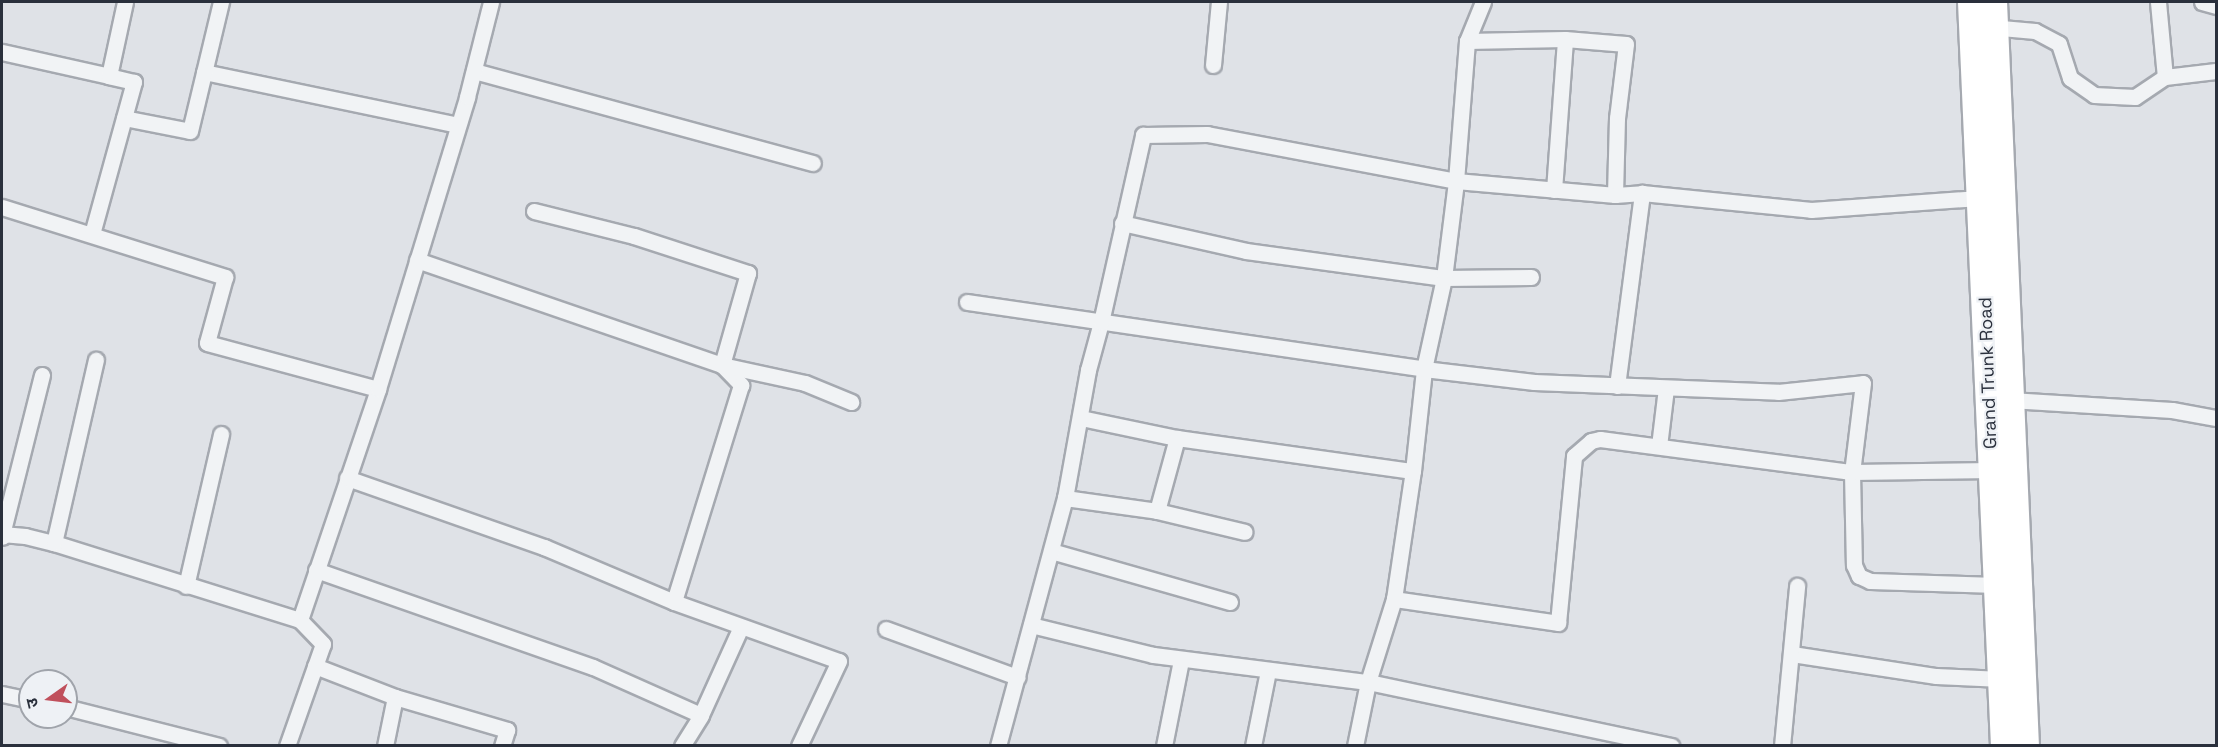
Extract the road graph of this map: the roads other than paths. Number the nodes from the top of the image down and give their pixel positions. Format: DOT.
graph roads {
  1 [pos="125,2"];
  2 [pos="221,2"];
  3 [pos="491,2"];
  4 [pos="1219,2"];
  5 [pos="1483,2"];
  6 [pos="1994,2"];
  7 [pos="2158,2"];
  8 [pos="2202,2"];
  9 [pos="2217,6"];
  10 [pos="1979,18"];
  11 [pos="1565,39"];
  12 [pos="1467,41"];
  13 [pos="2,52"];
  14 [pos="1213,65"];
  15 [pos="474,71"];
  16 [pos="2217,71"];
  17 [pos="204,72"];
  18 [pos="109,76"];
  19 [pos="2165,77"];
  20 [pos="124,118"];
  21 [pos="458,125"];
  22 [pos="813,163"];
  23 [pos="1456,181"];
  24 [pos="1554,190"];
  25 [pos="1642,194"];
  26 [pos="1615,195"];
  27 [pos="1980,198"];
  28 [pos="2,207"];
  29 [pos="534,211"];
  30 [pos="1122,223"];
  31 [pos="92,234"];
  32 [pos="417,260"];
  33 [pos="1531,277"];
  34 [pos="1444,278"];
  35 [pos="967,302"];
  36 [pos="1101,322"];
  37 [pos="96,360"];
  38 [pos="722,365"];
  39 [pos="1424,369"];
  40 [pos="42,375"];
  41 [pos="1617,386"];
  42 [pos="1666,388"];
  43 [pos="378,389"];
  44 [pos="2010,400"];
  45 [pos="850,402"];
  46 [pos="1081,418"];
  47 [pos="2217,418"];
  48 [pos="221,434"];
  49 [pos="1177,438"];
  50 [pos="1659,446"];
  51 [pos="1992,470"];
  52 [pos="1413,471"];
  53 [pos="1852,472"];
  54 [pos="347,478"];
  55 [pos="1065,498"];
  56 [pos="1157,511"];
  57 [pos="1245,532"];
  58 [pos="2,534"];
  59 [pos="54,543"];
  60 [pos="1051,551"];
  61 [pos="316,570"];
  62 [pos="186,585"];
  63 [pos="1997,585"];
  64 [pos="1797,586"];
  65 [pos="1394,599"];
  66 [pos="674,602"];
  67 [pos="1230,602"];
  68 [pos="300,620"];
  69 [pos="1031,625"];
  70 [pos="741,627"];
  71 [pos="886,628"];
  72 [pos="1792,654"];
  73 [pos="1181,660"];
  74 [pos="315,666"];
  75 [pos="1268,671"];
  76 [pos="1017,677"];
  77 [pos="2002,679"];
  78 [pos="1368,682"];
  79 [pos="2,694"];
  80 [pos="18,697"];
  81 [pos="395,697"];
  82 [pos="78,710"];
  83 [pos="701,715"];
  84 [pos="1596,738"];
  85 [pos="219,746"];
  86 [pos="287,746"];
  87 [pos="385,746"];
  88 [pos="502,746"];
  89 [pos="682,746"];
  90 [pos="799,746"];
  91 [pos="998,746"];
  92 [pos="1164,746"];
  93 [pos="1253,746"];
  94 [pos="1355,746"];
  95 [pos="1671,746"];
  96 [pos="1782,746"];
  97 [pos="2004,746"];
  98 [pos="2026,746"];
  1 -- 18 [label="street"];
  2 -- 17 [label="street"];
  3 -- 15 [label="street"];
  4 -- 14 [label="street"];
  5 -- 12 [label="street"];
  6 -- 10 [label="highway, Grand Trunk Road"];
  7 -- 19 [label="street"];
  8 -- 9 [label="street"];
  10 -- 19 [label="street"];
  10 -- 27 [label="highway, Grand Trunk Road"];
  10 -- 44 [label="highway, Grand Trunk Road"];
  11 -- 12 [label="street"];
  11 -- 24 [label="street"];
  11 -- 26 [label="street"];
  12 -- 23 [label="street"];
  13 -- 18 [label="street"];
  15 -- 21 [label="street"];
  15 -- 22 [label="street"];
  16 -- 19 [label="street"];
  17 -- 20 [label="street"];
  17 -- 21 [label="street"];
  18 -- 20 [label="street"];
  20 -- 31 [label="street"];
  21 -- 32 [label="street"];
  23 -- 24 [label="street"];
  23 -- 30 [label="street"];
  23 -- 34 [label="street"];
  24 -- 26 [label="street"];
  25 -- 26 [label="street"];
  25 -- 27 [label="street"];
  25 -- 41 [label="street"];
  27 -- 51 [label="highway, Grand Trunk Road"];
  28 -- 31 [label="street"];
  29 -- 38 [label="street"];
  30 -- 34 [label="street"];
  30 -- 36 [label="street"];
  31 -- 43 [label="street"];
  32 -- 38 [label="street"];
  32 -- 43 [label="street"];
  33 -- 34 [label="street"];
  34 -- 39 [label="street"];
  35 -- 36 [label="street"];
  36 -- 39 [label="street"];
  36 -- 46 [label="street"];
  37 -- 59 [label="street"];
  38 -- 45 [label="street"];
  38 -- 66 [label="street"];
  39 -- 41 [label="street"];
  39 -- 52 [label="street"];
  40 -- 58 [label="street"];
  41 -- 42 [label="street"];
  42 -- 50 [label="street"];
  42 -- 53 [label="street"];
  43 -- 54 [label="street"];
  44 -- 47 [label="street"];
  44 -- 98 [label="highway, Grand Trunk Road"];
  46 -- 49 [label="street"];
  46 -- 55 [label="street"];
  48 -- 62 [label="street"];
  49 -- 52 [label="street"];
  49 -- 56 [label="street"];
  50 -- 53 [label="street"];
  50 -- 65 [label="street"];
  51 -- 53 [label="street"];
  51 -- 63 [label="highway, Grand Trunk Road"];
  52 -- 65 [label="street"];
  53 -- 63 [label="street"];
  54 -- 61 [label="street"];
  54 -- 66 [label="street"];
  55 -- 56 [label="street"];
  55 -- 60 [label="street"];
  56 -- 57 [label="street"];
  58 -- 59 [label="street"];
  59 -- 62 [label="street"];
  60 -- 67 [label="street"];
  60 -- 69 [label="street"];
  61 -- 68 [label="street"];
  61 -- 83 [label="street"];
  62 -- 68 [label="street"];
  63 -- 77 [label="highway, Grand Trunk Road"];
  64 -- 72 [label="street"];
  65 -- 78 [label="street"];
  66 -- 70 [label="street"];
  68 -- 74 [label="street"];
  69 -- 73 [label="street"];
  69 -- 76 [label="street"];
  70 -- 83 [label="street"];
  70 -- 90 [label="street"];
  71 -- 76 [label="street"];
  72 -- 77 [label="street"];
  72 -- 96 [label="street"];
  73 -- 75 [label="street"];
  73 -- 92 [label="street"];
  74 -- 81 [label="street"];
  74 -- 86 [label="street"];
  75 -- 78 [label="street"];
  75 -- 93 [label="street"];
  76 -- 91 [label="street"];
  77 -- 97 [label="highway, Grand Trunk Road"];
  78 -- 84 [label="street"];
  78 -- 94 [label="street"];
  79 -- 80 [label="street"];
  81 -- 87 [label="street"];
  81 -- 88 [label="street"];
  82 -- 85 [label="street"];
  83 -- 89 [label="street"];
  84 -- 95 [label="street"];
}
